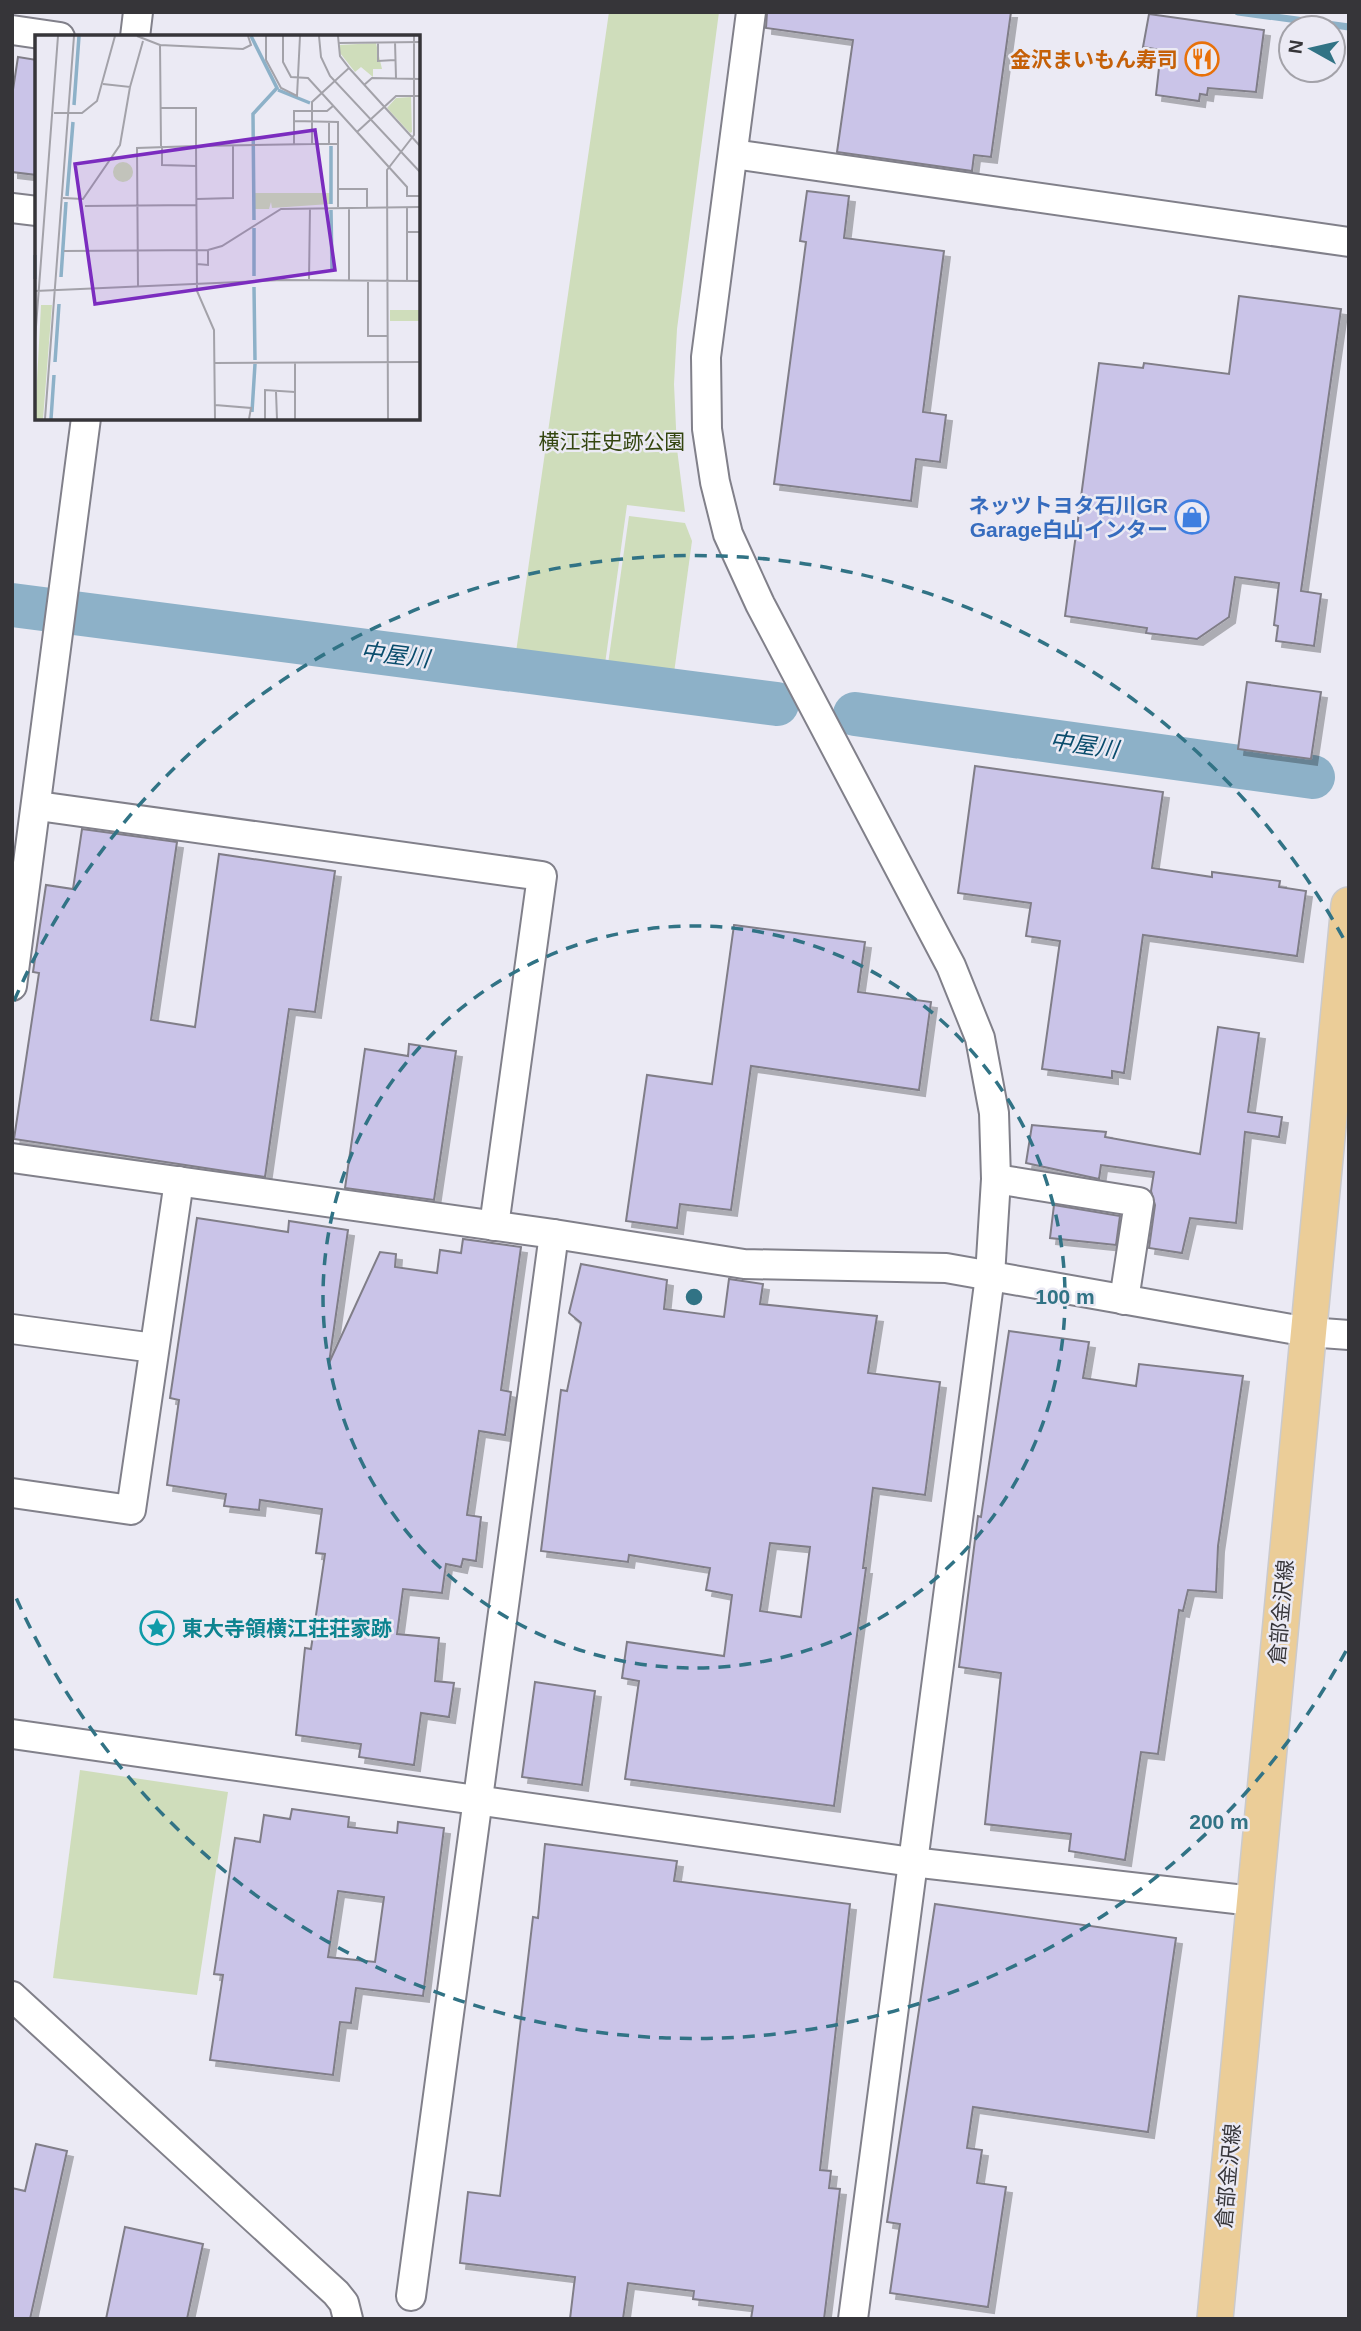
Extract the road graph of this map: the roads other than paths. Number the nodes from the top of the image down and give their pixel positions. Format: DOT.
graph roads {
  1 [pos="138,12"];
  2 [pos="751,12"];
  3 [pos="12,30"];
  4 [pos="46,35"];
  5 [pos="135,35"];
  6 [pos="733,154"];
  7 [pos="12,208"];
  8 [pos="35,211"];
  9 [pos="1349,242"];
  10 [pos="86,420"];
  11 [pos="38,806"];
  12 [pos="1349,905"];
  13 [pos="12,986"];
  14 [pos="12,1158"];
  15 [pos="996,1179"];
  16 [pos="179,1181"];
  17 [pos="494,1226"];
  18 [pos="554,1234"];
  19 [pos="990,1276"];
  20 [pos="1124,1300"];
  21 [pos="12,1329"];
  22 [pos="1308,1332"];
  23 [pos="1349,1335"];
  24 [pos="154,1348"];
  25 [pos="12,1493"];
  26 [pos="12,1734"];
  27 [pos="476,1801"];
  28 [pos="912,1862"];
  29 [pos="1253,1901"];
  30 [pos="12,1996"];
  31 [pos="411,2296"];
  32 [pos="348,2319"];
  33 [pos="853,2319"];
  34 [pos="1215,2319"];
  1 -- 5 [label="street"];
  2 -- 6 [label="street"];
  3 -- 4 [label="street"];
  6 -- 9 [label="street"];
  6 -- 15 [label="street"];
  7 -- 8 [label="street"];
  10 -- 11 [label="street"];
  11 -- 13 [label="street"];
  11 -- 17 [label="street"];
  12 -- 22 [label="main road, 倉部金沢線"];
  14 -- 16 [label="street"];
  15 -- 19 [label="street"];
  15 -- 20 [label="street"];
  16 -- 17 [label="street"];
  16 -- 24 [label="street"];
  17 -- 18 [label="street"];
  18 -- 19 [label="street"];
  18 -- 27 [label="street"];
  19 -- 20 [label="street"];
  19 -- 28 [label="street"];
  20 -- 22 [label="street"];
  21 -- 24 [label="street"];
  22 -- 23 [label="street"];
  22 -- 29 [label="main road, 倉部金沢線"];
  24 -- 25 [label="street"];
  26 -- 27 [label="street"];
  27 -- 28 [label="street"];
  27 -- 31 [label="street"];
  28 -- 29 [label="street"];
  28 -- 33 [label="street"];
  29 -- 34 [label="main road, 倉部金沢線"];
  30 -- 32 [label="street"];
}
